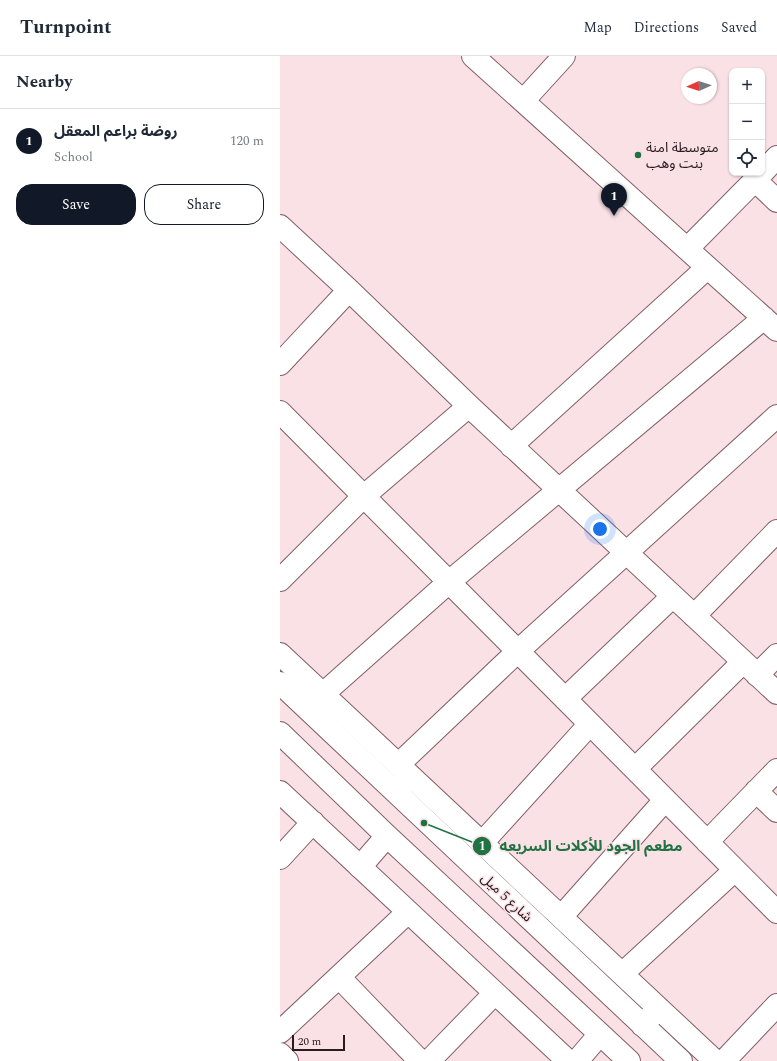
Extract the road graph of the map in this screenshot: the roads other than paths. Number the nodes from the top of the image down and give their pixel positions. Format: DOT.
graph roads {
  1 [pos="473,56"];
  2 [pos="564,56"];
  3 [pos="523,101"];
  4 [pos="777,157"];
  5 [pos="765,170"];
  6 [pos="759,176"];
  7 [pos="761,176"];
  8 [pos="777,201"];
  9 [pos="280,226"];
  10 [pos="687,249"];
  11 [pos="707,268"];
  12 [pos="349,290"];
  13 [pos="770,324"];
  14 [pos="280,364"];
  15 [pos="469,406"];
  16 [pos="280,412"];
  17 [pos="777,416"];
  18 [pos="511,446"];
  19 [pos="558,490"];
  20 [pos="364,496"];
  21 [pos="777,531"];
  22 [pos="627,554"];
  23 [pos="280,580"];
  24 [pos="449,582"];
  25 [pos="673,596"];
  26 [pos="694,616"];
  27 [pos="518,651"];
  28 [pos="280,654"];
  29 [pos="777,654"];
  30 [pos="750,668"];
  31 [pos="280,683"];
  32 [pos="777,693"];
  33 [pos="323,694"];
  34 [pos="565,699"];
  35 [pos="590,724"];
  36 [pos="280,733"];
  37 [pos="635,769"];
  38 [pos="404,770"];
  39 [pos="777,770"];
  40 [pos="395,791"];
  41 [pos="756,791"];
  42 [pos="280,792"];
  43 [pos="666,800"];
  44 [pos="777,811"];
  45 [pos="313,822"];
  46 [pos="387,836"];
  47 [pos="707,842"];
  48 [pos="482,843"];
  49 [pos="280,858"];
  50 [pos="360,867"];
  51 [pos="735,870"];
  52 [pos="408,912"];
  53 [pos="777,912"];
  54 [pos="561,917"];
  55 [pos="622,974"];
  56 [pos="339,977"];
  57 [pos="495,993"];
  58 [pos="777,1005"];
  59 [pos="659,1009"];
  60 [pos="642,1025"];
  61 [pos="280,1032"];
  62 [pos="600,1034"];
  63 [pos="280,1054"];
  64 [pos="287,1061"];
  65 [pos="420,1061"];
  66 [pos="429,1061"];
  67 [pos="568,1061"];
  68 [pos="577,1061"];
  69 [pos="628,1061"];
  70 [pos="681,1061"];
  71 [pos="715,1061"];
  72 [pos="724,1061"];
  1 -- 3 [label="street"];
  2 -- 3 [label="street"];
  3 -- 10 [label="street"];
  4 -- 5 [label="street"];
  6 -- 10 [label="street"];
  7 -- 8 [label="street"];
  9 -- 12 [label="street"];
  10 -- 11 [label="street"];
  11 -- 13 [label="street"];
  11 -- 18 [label="street"];
  12 -- 14 [label="street"];
  12 -- 15 [label="street"];
  13 -- 19 [label="street"];
  15 -- 18 [label="street"];
  15 -- 20 [label="street"];
  16 -- 20 [label="street"];
  17 -- 22 [label="street"];
  18 -- 19 [label="street"];
  19 -- 22 [label="street"];
  19 -- 24 [label="street"];
  20 -- 23 [label="street"];
  20 -- 24 [label="street"];
  21 -- 26 [label="street"];
  22 -- 25 [label="street"];
  22 -- 27 [label="street"];
  24 -- 27 [label="street"];
  24 -- 33 [label="street"];
  25 -- 26 [label="street"];
  25 -- 34 [label="street"];
  26 -- 30 [label="street"];
  27 -- 34 [label="street"];
  27 -- 38 [label="street"];
  28 -- 33 [label="street"];
  29 -- 30 [label="street"];
  30 -- 32 [label="street"];
  30 -- 37 [label="street"];
  31 -- 40 [label="street, شارع 5 ميل"];
  33 -- 38 [label="street"];
  34 -- 35 [label="street"];
  35 -- 37 [label="street"];
  35 -- 48 [label="street"];
  36 -- 46 [label="street"];
  37 -- 43 [label="street"];
  38 -- 40 [label="street"];
  38 -- 48 [label="street"];
  39 -- 41 [label="street"];
  40 -- 60 [label="street, شارع 5 ميل"];
  41 -- 44 [label="street"];
  41 -- 47 [label="street"];
  42 -- 45 [label="street"];
  43 -- 47 [label="street"];
  43 -- 54 [label="street"];
  45 -- 49 [label="street"];
  45 -- 50 [label="street"];
  46 -- 50 [label="street"];
  46 -- 62 [label="street"];
  47 -- 51 [label="street"];
  48 -- 54 [label="street"];
  50 -- 52 [label="street"];
  51 -- 53 [label="street"];
  51 -- 55 [label="street"];
  52 -- 56 [label="street"];
  52 -- 57 [label="street"];
  54 -- 55 [label="street"];
  55 -- 59 [label="street"];
  56 -- 61 [label="street"];
  56 -- 65 [label="street"];
  57 -- 66 [label="street"];
  57 -- 67 [label="street"];
  58 -- 72 [label="street"];
  59 -- 60 [label="street"];
  59 -- 71 [label="street"];
  60 -- 70 [label="street, شارع 5 ميل"];
  62 -- 68 [label="street"];
  62 -- 69 [label="street"];
  63 -- 64 [label="street"];
}
